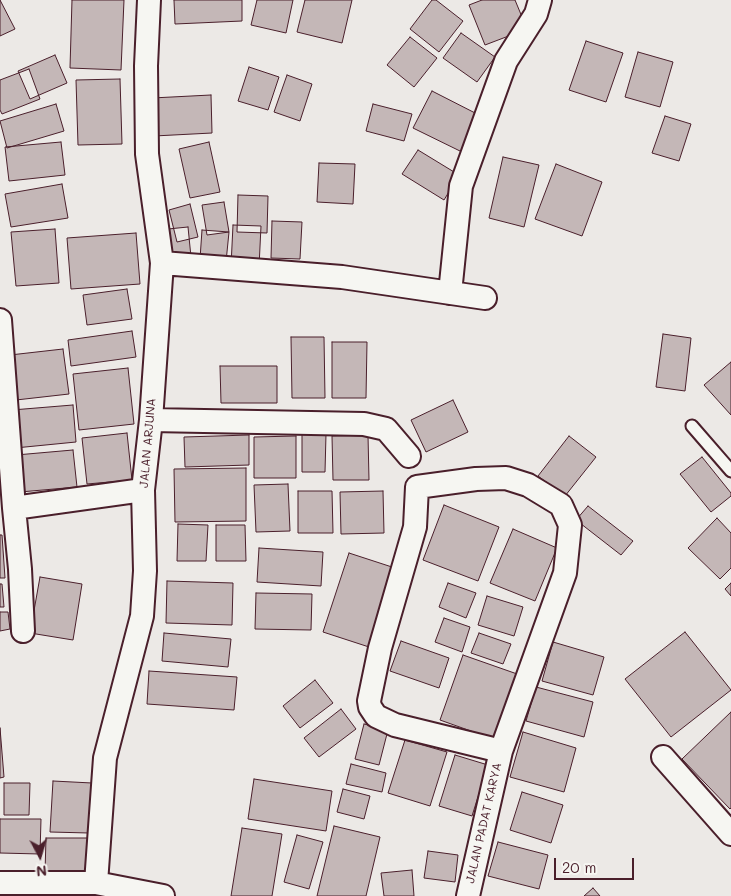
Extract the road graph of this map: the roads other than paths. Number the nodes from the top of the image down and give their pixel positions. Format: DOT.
graph roads {
  1 [pos="149,0"];
  2 [pos="540,0"];
  3 [pos="162,263"];
  4 [pos="450,293"];
  5 [pos="485,298"];
  6 [pos="0,320"];
  7 [pos="151,420"];
  8 [pos="692,426"];
  9 [pos="409,456"];
  10 [pos="731,471"];
  11 [pos="143,490"];
  12 [pos="14,508"];
  13 [pos="23,631"];
  14 [pos="501,751"];
  15 [pos="663,757"];
  16 [pos="731,834"];
  17 [pos="96,883"];
  18 [pos="0,884"];
  19 [pos="163,896"];
  20 [pos="468,896"];
  1 -- 3 [label="street, JALAN ARJUNA"];
  2 -- 4 [label="street"];
  3 -- 4 [label="street"];
  3 -- 7 [label="street, JALAN ARJUNA"];
  4 -- 5 [label="street"];
  6 -- 12 [label="street"];
  7 -- 9 [label="street"];
  7 -- 11 [label="street, JALAN ARJUNA"];
  8 -- 10 [label="lane"];
  11 -- 12 [label="street"];
  11 -- 17 [label="street, JALAN ARJUNA"];
  12 -- 13 [label="street"];
  14 -- 14 [label="street, JALAN PADAT KARYA"];
  14 -- 20 [label="street, JALAN PADAT KARYA"];
  15 -- 16 [label="street"];
  17 -- 18 [label="street"];
  17 -- 19 [label="street"];
}
